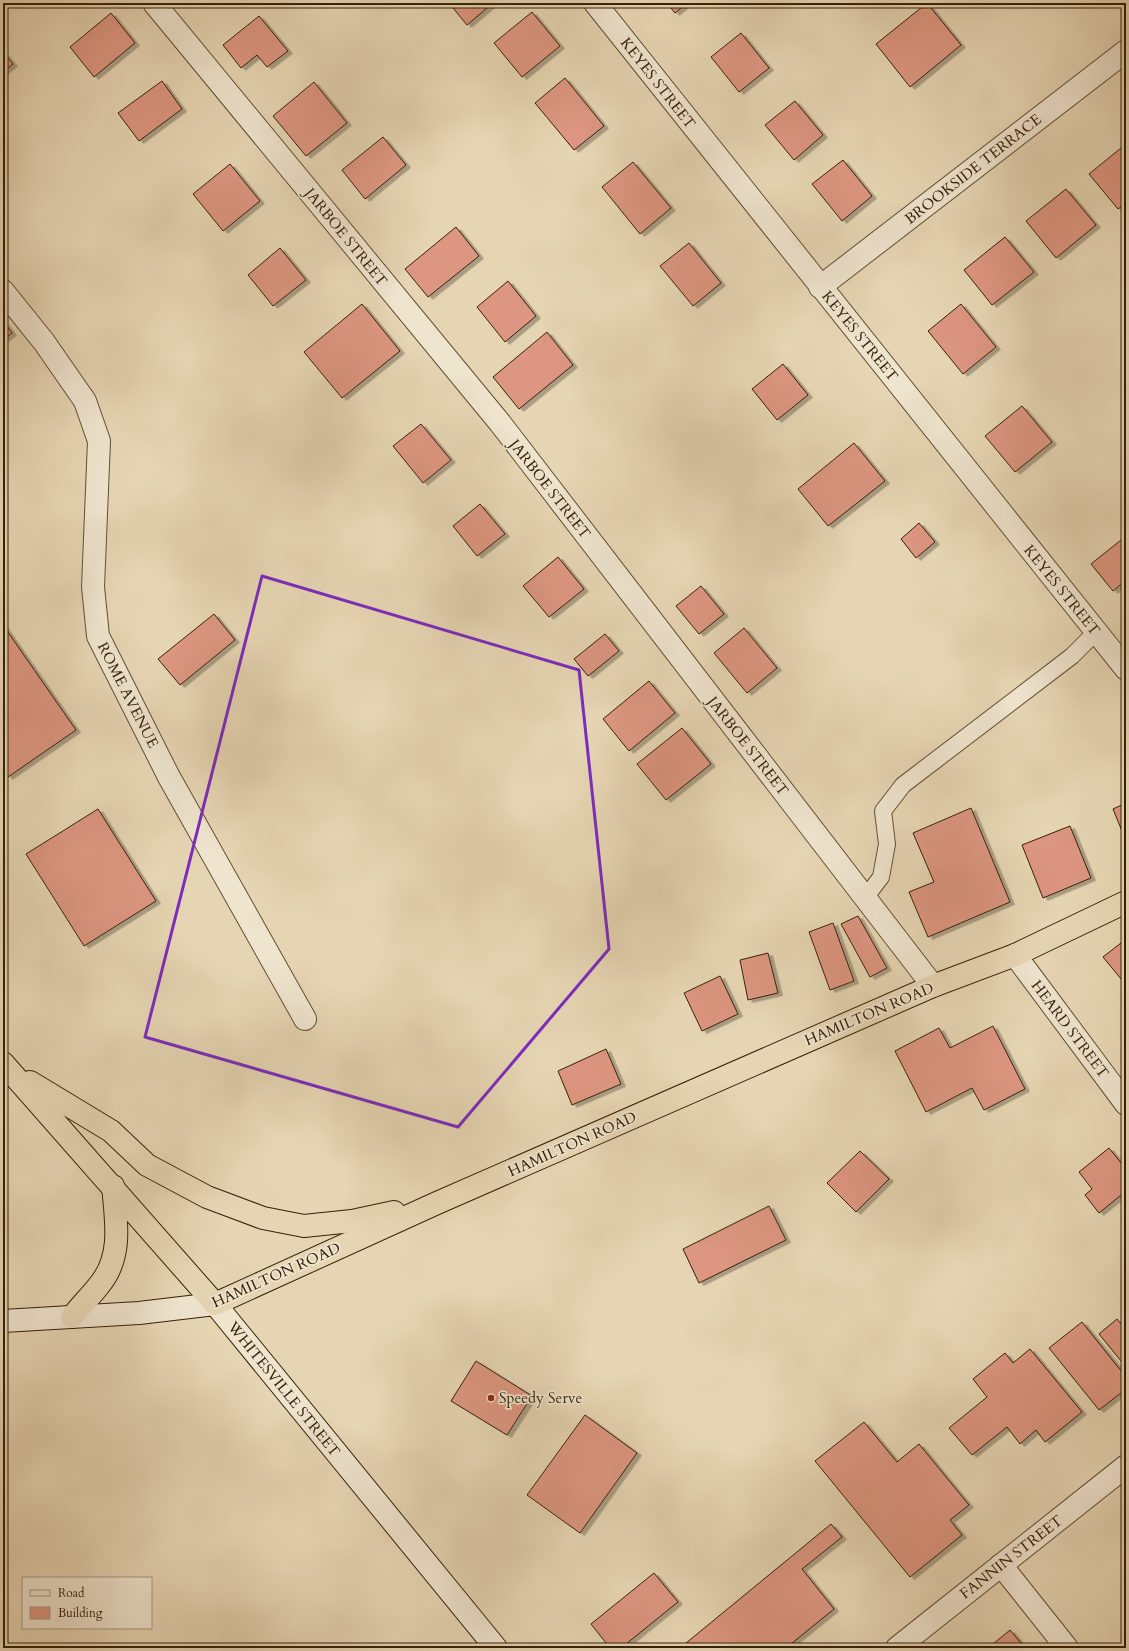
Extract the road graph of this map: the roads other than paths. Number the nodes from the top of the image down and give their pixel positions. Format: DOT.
graph roads {
  1 [pos="154,3"];
  2 [pos="595,3"];
  3 [pos="1126,51"];
  4 [pos="820,287"];
  5 [pos="3,291"];
  6 [pos="1096,632"];
  7 [pos="1126,669"];
  8 [pos="865,898"];
  9 [pos="1126,902"];
  10 [pos="1015,955"];
  11 [pos="933,986"];
  12 [pos="305,1020"];
  13 [pos="6,1066"];
  14 [pos="1126,1104"];
  15 [pos="113,1186"];
  16 [pos="437,1203"];
  17 [pos="215,1304"];
  18 [pos="72,1317"];
  19 [pos="3,1321"];
  20 [pos="1126,1466"];
  21 [pos="1001,1565"];
  22 [pos="496,1648"];
  23 [pos="897,1648"];
  24 [pos="1067,1648"];
  1 -- 8 [label="street, JARBOE STREET"];
  2 -- 4 [label="street, KEYES STREET"];
  3 -- 4 [label="street, BROOKSIDE TERRACE"];
  4 -- 6 [label="street, KEYES STREET"];
  5 -- 12 [label="street, ROME AVENUE"];
  6 -- 7 [label="street, KEYES STREET"];
  6 -- 8 [label="lane"];
  8 -- 11 [label="street, JARBOE STREET"];
  9 -- 10 [label="highway, HAMILTON ROAD"];
  10 -- 11 [label="highway, HAMILTON ROAD"];
  10 -- 14 [label="street, HEARD STREET"];
  11 -- 16 [label="highway, HAMILTON ROAD"];
  13 -- 15 [label="highway, WHITESVILLE STREET"];
  13 -- 16 [label="highway"];
  15 -- 17 [label="highway, WHITESVILLE STREET"];
  15 -- 18 [label="highway"];
  16 -- 17 [label="highway, HAMILTON ROAD"];
  17 -- 18 [label="street, HAMILTON ROAD"];
  17 -- 22 [label="street, WHITESVILLE STREET"];
  18 -- 19 [label="street, HAMILTON ROAD"];
  20 -- 21 [label="street, FANNIN STREET"];
  21 -- 23 [label="street, FANNIN STREET"];
  21 -- 24 [label="street"];
}
